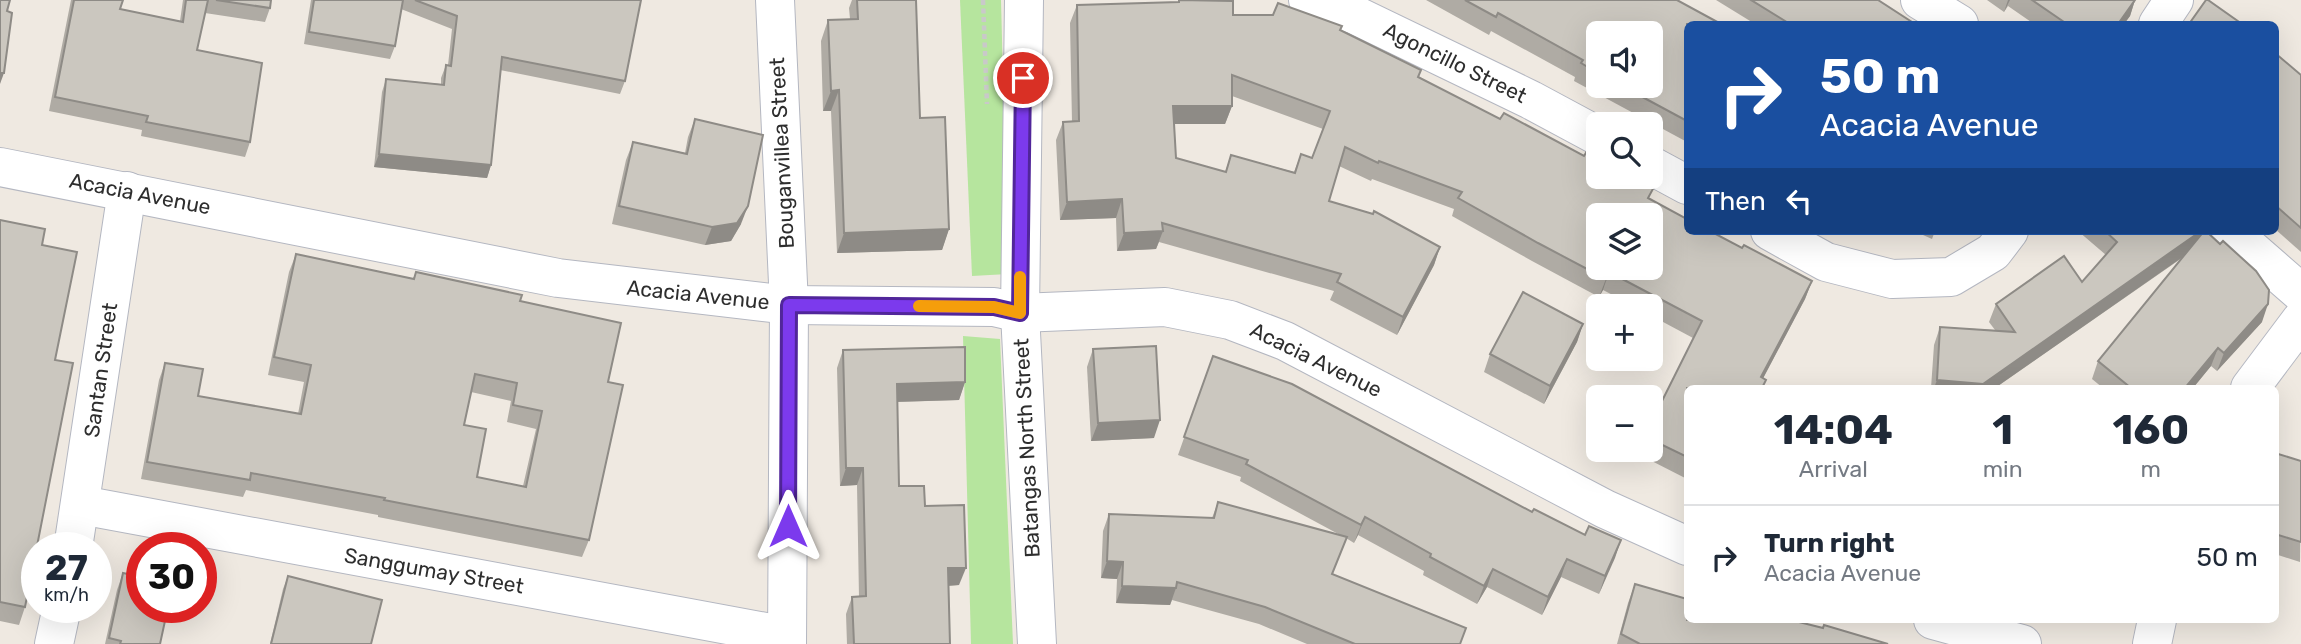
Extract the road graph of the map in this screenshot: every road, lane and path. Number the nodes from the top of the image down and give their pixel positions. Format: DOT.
graph roads {
  1 [pos="775,0"];
  2 [pos="1024,0"];
  3 [pos="1308,0"];
  4 [pos="1920,0"];
  5 [pos="2175,0"];
  6 [pos="1954,21"];
  7 [pos="2160,21"];
  8 [pos="1586,130"];
  9 [pos="0,167"];
  10 [pos="1663,172"];
  11 [pos="1684,184"];
  12 [pos="127,191"];
  13 [pos="1777,235"];
  14 [pos="2005,235"];
  15 [pos="2235,235"];
  16 [pos="2301,293"];
  17 [pos="789,305"];
  18 [pos="1020,313"];
  19 [pos="2301,320"];
  20 [pos="2252,385"];
  21 [pos="81,505"];
  22 [pos="76,532"];
  23 [pos="1684,545"];
  24 [pos="59,623"];
  25 [pos="1944,623"];
  26 [pos="2156,623"];
  27 [pos="787,640"];
  28 [pos="54,644"];
  29 [pos="1037,644"];
  30 [pos="1059,644"];
  31 [pos="2022,644"];
  32 [pos="2152,644"];
  1 -- 17 [label="street, Bouganvillea Street"];
  2 -- 18 [label="street, Batangas North Street"];
  3 -- 8 [label="street, Agoncillo Street"];
  4 -- 6 [label="street"];
  5 -- 7 [label="street"];
  9 -- 12 [label="street, Acacia Avenue"];
  10 -- 11 [label="street"];
  12 -- 17 [label="street, Acacia Avenue"];
  12 -- 21 [label="street, Santan Street"];
  13 -- 14 [label="street"];
  15 -- 16 [label="street"];
  17 -- 18 [label="street, Acacia Avenue"];
  17 -- 27 [label="street, Bouganvillea Street"];
  18 -- 23 [label="street, Acacia Avenue"];
  18 -- 29 [label="street, Batangas North Street"];
  19 -- 20 [label="street"];
  21 -- 22 [label="street, Santan Street"];
  21 -- 27 [label="street, Sanggumay Street"];
  24 -- 28 [label="street"];
  25 -- 31 [label="street"];
  26 -- 32 [label="street"];
  29 -- 30 [label="street"];
}
